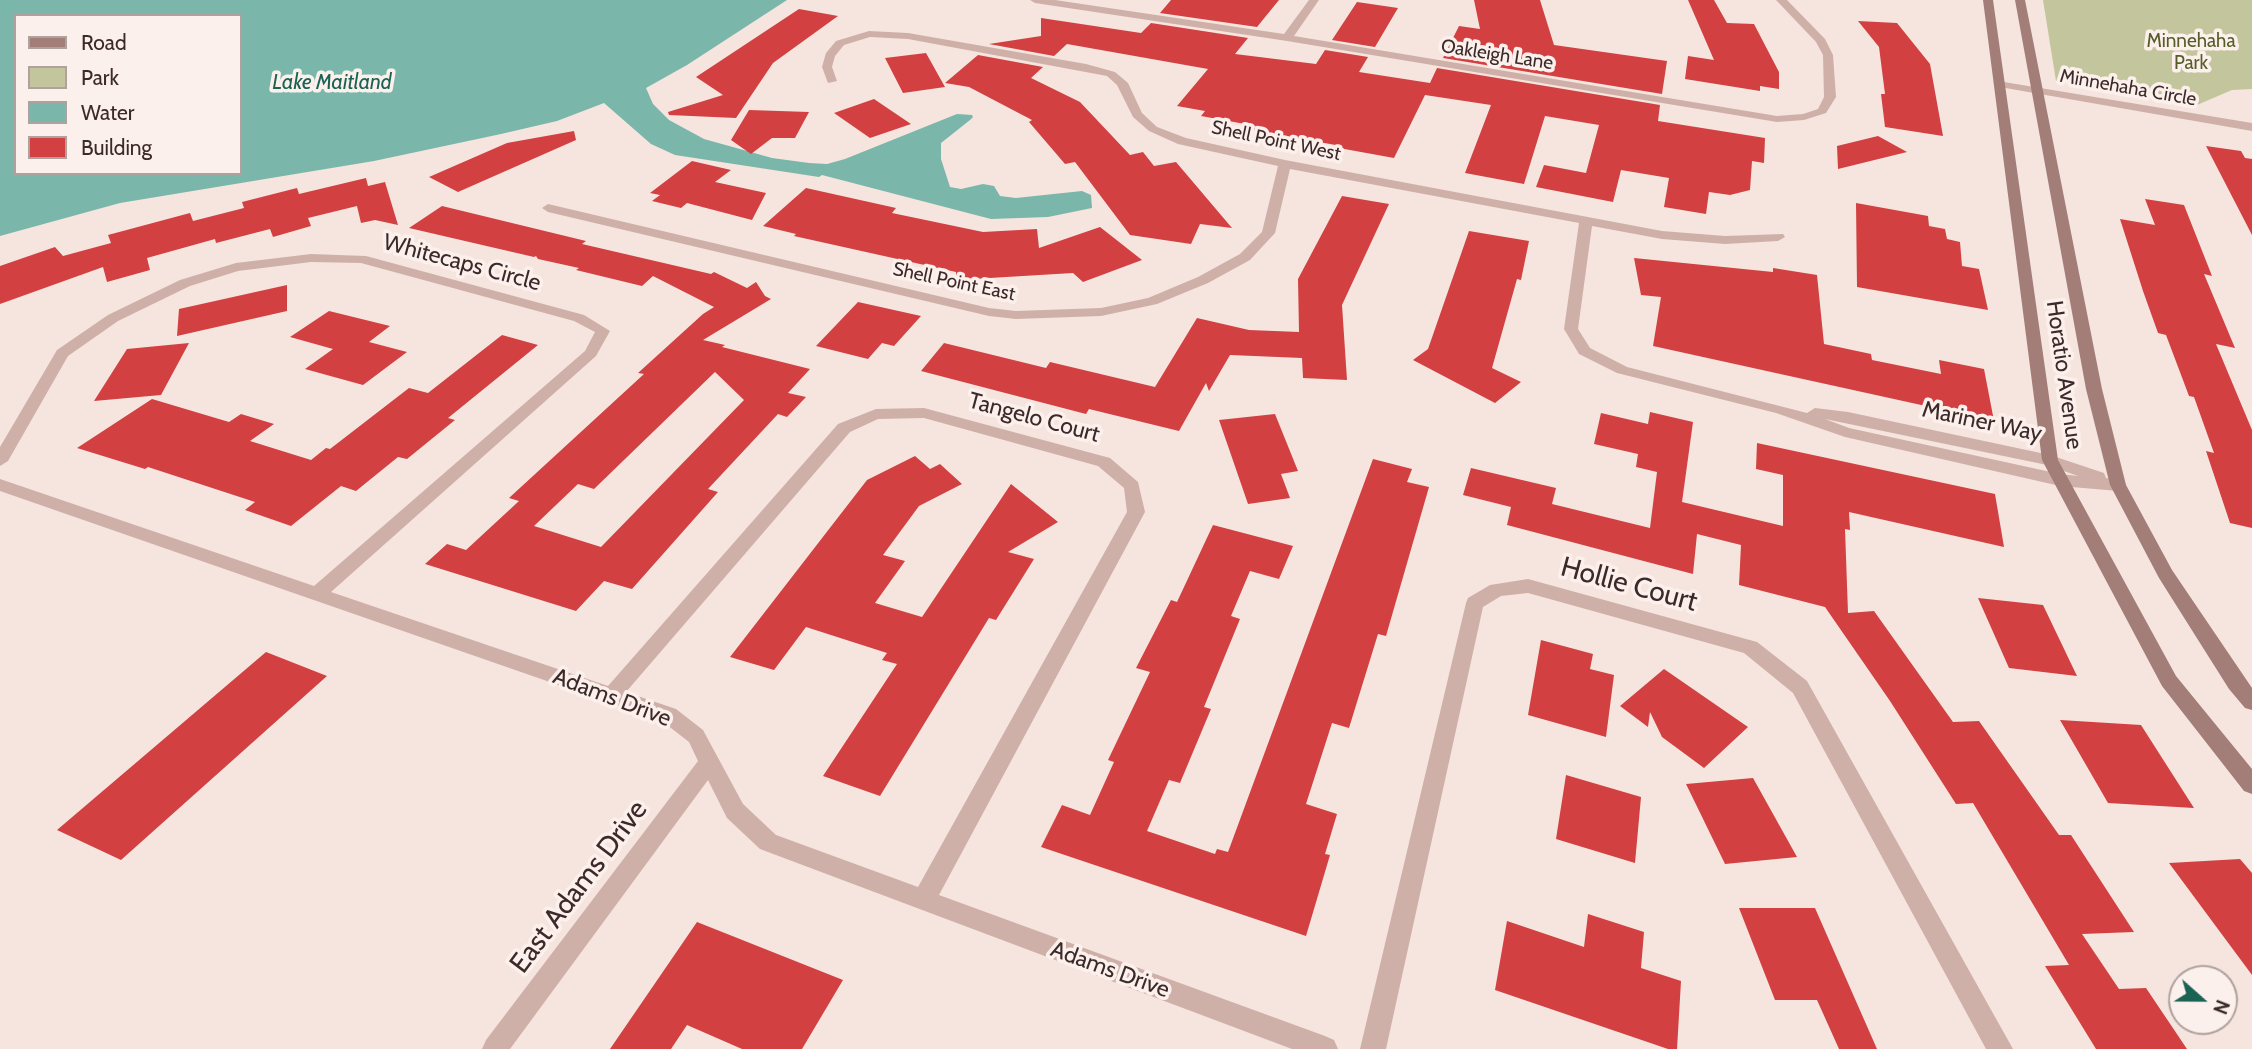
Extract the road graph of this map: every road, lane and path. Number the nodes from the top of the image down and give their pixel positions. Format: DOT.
graph roads {
  1 [pos="1035,0"];
  2 [pos="1314,0"];
  3 [pos="1780,0"];
  4 [pos="1988,0"];
  5 [pos="2020,0"];
  6 [pos="1287,38"];
  7 [pos="832,81"];
  8 [pos="1998,84"];
  9 [pos="2036,90"];
  10 [pos="2252,127"];
  11 [pos="1285,164"];
  12 [pos="548,208"];
  13 [pos="1587,222"];
  14 [pos="1778,237"];
  15 [pos="1780,409"];
  16 [pos="2050,460"];
  17 [pos="0,461"];
  18 [pos="2060,480"];
  19 [pos="0,485"];
  20 [pos="2118,485"];
  21 [pos="317,593"];
  22 [pos="612,695"];
  23 [pos="2252,702"];
  24 [pos="710,761"];
  25 [pos="2252,785"];
  26 [pos="923,901"];
  27 [pos="495,1049"];
  28 [pos="1325,1049"];
  29 [pos="1373,1049"];
  30 [pos="2000,1049"];
  1 -- 6 [label="street, Oakleigh Lane"];
  2 -- 6 [label="street"];
  3 -- 6 [label="street, Oakleigh Lane"];
  4 -- 8 [label="main road, Horatio Avenue"];
  5 -- 9 [label="main road, Horatio Avenue"];
  7 -- 11 [label="street, Shell Point West"];
  8 -- 9 [label="street, Minnehaha Circle"];
  8 -- 16 [label="main road, Horatio Avenue"];
  9 -- 10 [label="street, Minnehaha Circle"];
  9 -- 20 [label="main road, Horatio Avenue"];
  11 -- 12 [label="street, Shell Point East"];
  11 -- 13 [label="street, Shell Point West"];
  13 -- 14 [label="street, Shell Point West"];
  13 -- 15 [label="street, Mariner Way"];
  15 -- 16 [label="street, Mariner Way"];
  15 -- 18 [label="street, Mariner Way"];
  16 -- 18 [label="main road, Horatio Avenue"];
  16 -- 20 [label="street, Mariner Way"];
  17 -- 21 [label="street, Whitecaps Circle"];
  18 -- 20 [label="street, Mariner Way"];
  18 -- 25 [label="main road, Horatio Avenue"];
  19 -- 21 [label="street, Adams Drive"];
  20 -- 23 [label="main road, Horatio Avenue"];
  21 -- 22 [label="street, Adams Drive"];
  22 -- 24 [label="street, Adams Drive"];
  22 -- 26 [label="street, Tangelo Court"];
  24 -- 26 [label="street, Adams Drive"];
  24 -- 27 [label="street, East Adams Drive"];
  26 -- 28 [label="street, Adams Drive"];
  29 -- 30 [label="street, Hollie Court"];
}
